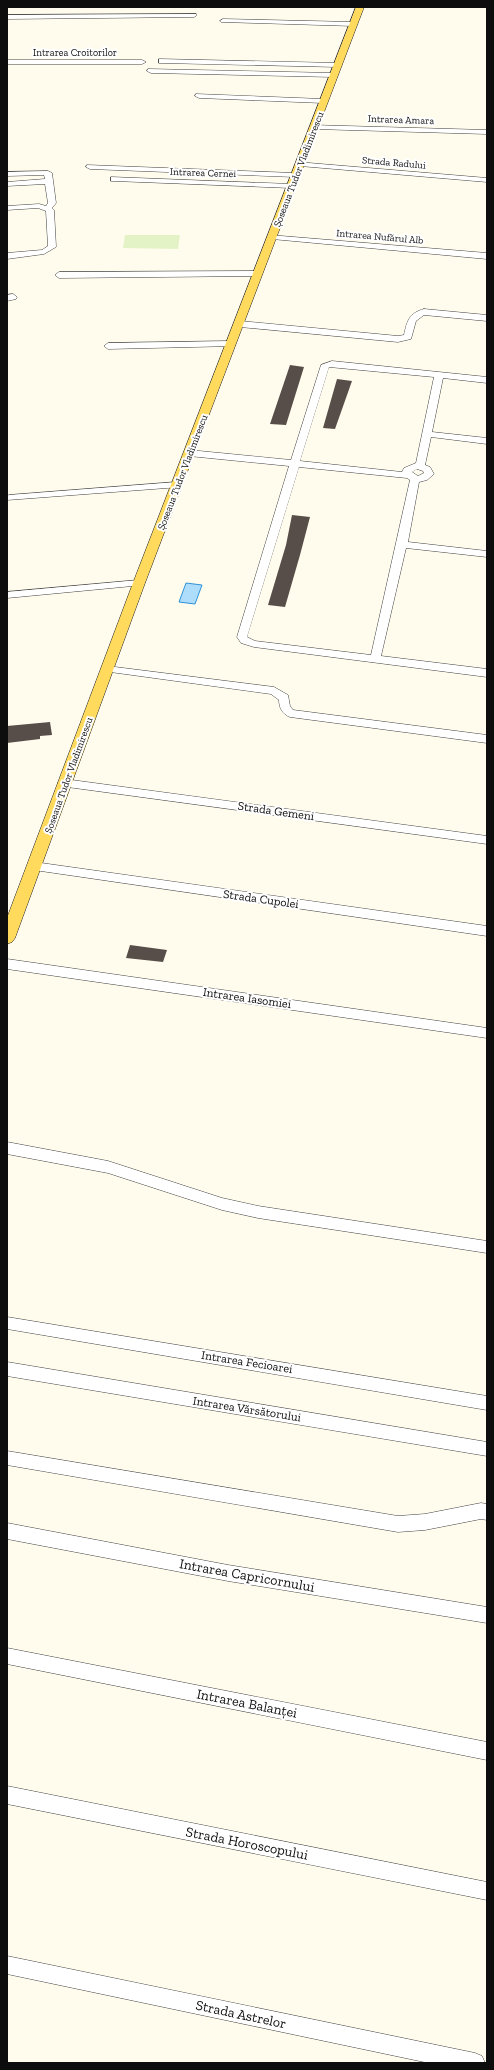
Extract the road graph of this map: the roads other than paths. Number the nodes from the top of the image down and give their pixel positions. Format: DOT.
graph roads {
  1 [pos="360,7"];
  2 [pos="194,15"];
  3 [pos="7,17"];
  4 [pos="223,21"];
  5 [pos="354,24"];
  6 [pos="162,61"];
  7 [pos="7,62"];
  8 [pos="142,62"];
  9 [pos="336,70"];
  10 [pos="152,71"];
  11 [pos="199,96"];
  12 [pos="323,102"];
  13 [pos="314,127"];
  14 [pos="487,132"];
  15 [pos="300,164"];
  16 [pos="90,167"];
  17 [pos="7,174"];
  18 [pos="114,179"];
  19 [pos="293,180"];
  20 [pos="487,180"];
  21 [pos="50,181"];
  22 [pos="7,184"];
  23 [pos="7,208"];
  24 [pos="48,208"];
  25 [pos="272,237"];
  26 [pos="7,256"];
  27 [pos="487,256"];
  28 [pos="258,274"];
  29 [pos="59,276"];
  30 [pos="487,318"];
  31 [pos="240,324"];
  32 [pos="232,344"];
  33 [pos="108,346"];
  34 [pos="439,375"];
  35 [pos="487,380"];
  36 [pos="426,434"];
  37 [pos="487,441"];
  38 [pos="191,449"];
  39 [pos="296,460"];
  40 [pos="410,474"];
  41 [pos="177,485"];
  42 [pos="9,498"];
  43 [pos="402,544"];
  44 [pos="487,554"];
  45 [pos="139,583"];
  46 [pos="7,595"];
  47 [pos="375,659"];
  48 [pos="107,669"];
  49 [pos="487,673"];
  50 [pos="487,738"];
  51 [pos="64,783"];
  52 [pos="487,840"];
  53 [pos="34,866"];
  54 [pos="487,931"];
  55 [pos="7,938"];
  56 [pos="7,964"];
  57 [pos="487,1033"];
  58 [pos="7,1148"];
  59 [pos="487,1247"];
  60 [pos="7,1323"];
  61 [pos="7,1369"];
  62 [pos="487,1403"];
  63 [pos="487,1450"];
  64 [pos="7,1458"];
  65 [pos="487,1512"];
  66 [pos="7,1531"];
  67 [pos="487,1615"];
  68 [pos="7,1656"];
  69 [pos="487,1751"];
  70 [pos="7,1795"];
  71 [pos="487,1891"];
  72 [pos="7,1965"];
  73 [pos="475,2063"];
  1 -- 5 [label="main road, Șoseaua Tudor Vladimirescu"];
  2 -- 3 [label="street"];
  4 -- 5 [label="street"];
  5 -- 9 [label="main road, Șoseaua Tudor Vladimirescu"];
  6 -- 9 [label="street"];
  7 -- 8 [label="street, Intrarea Croitorilor"];
  9 -- 10 [label="street"];
  9 -- 12 [label="main road, Șoseaua Tudor Vladimirescu"];
  11 -- 12 [label="street"];
  12 -- 13 [label="main road, Șoseaua Tudor Vladimirescu"];
  13 -- 14 [label="street, Intrarea Amara"];
  13 -- 15 [label="main road, Șoseaua Tudor Vladimirescu"];
  15 -- 19 [label="main road, Șoseaua Tudor Vladimirescu"];
  15 -- 20 [label="street, Strada Radului"];
  16 -- 19 [label="street"];
  17 -- 21 [label="street"];
  18 -- 19 [label="street, Intrarea Cernei"];
  19 -- 25 [label="main road, Șoseaua Tudor Vladimirescu"];
  21 -- 22 [label="street"];
  21 -- 24 [label="street"];
  23 -- 24 [label="street"];
  24 -- 26 [label="street"];
  25 -- 27 [label="street, Intrarea Nufărul Alb"];
  25 -- 28 [label="main road, Șoseaua Tudor Vladimirescu"];
  28 -- 29 [label="street"];
  28 -- 31 [label="main road, Șoseaua Tudor Vladimirescu"];
  30 -- 31 [label="street"];
  31 -- 32 [label="main road, Șoseaua Tudor Vladimirescu"];
  32 -- 33 [label="street"];
  32 -- 38 [label="main road, Șoseaua Tudor Vladimirescu"];
  34 -- 35 [label="street"];
  34 -- 36 [label="street"];
  34 -- 39 [label="street"];
  36 -- 37 [label="street"];
  36 -- 40 [label="street"];
  38 -- 39 [label="street"];
  38 -- 41 [label="main road, Șoseaua Tudor Vladimirescu"];
  39 -- 40 [label="street"];
  39 -- 47 [label="street"];
  40 -- 43 [label="street"];
  41 -- 42 [label="street"];
  41 -- 45 [label="main road, Șoseaua Tudor Vladimirescu"];
  43 -- 44 [label="street"];
  43 -- 47 [label="street"];
  45 -- 46 [label="street"];
  45 -- 48 [label="main road, Șoseaua Tudor Vladimirescu"];
  47 -- 49 [label="street"];
  48 -- 50 [label="street"];
  48 -- 51 [label="main road, Șoseaua Tudor Vladimirescu"];
  51 -- 52 [label="street, Strada Gemeni"];
  51 -- 53 [label="main road, Șoseaua Tudor Vladimirescu"];
  53 -- 54 [label="street, Strada Cupolei"];
  53 -- 55 [label="main road, Șoseaua Tudor Vladimirescu"];
  56 -- 57 [label="street, Intrarea Iasomiei"];
  58 -- 59 [label="street"];
  60 -- 62 [label="street, Intrarea Fecioarei"];
  61 -- 63 [label="street, Intrarea Vărsătorului"];
  64 -- 65 [label="street"];
  66 -- 67 [label="street, Intrarea Capricornului"];
  68 -- 69 [label="street, Intrarea Balanței"];
  70 -- 71 [label="street, Strada Horoscopului"];
  72 -- 73 [label="street, Strada Astrelor"];
}
